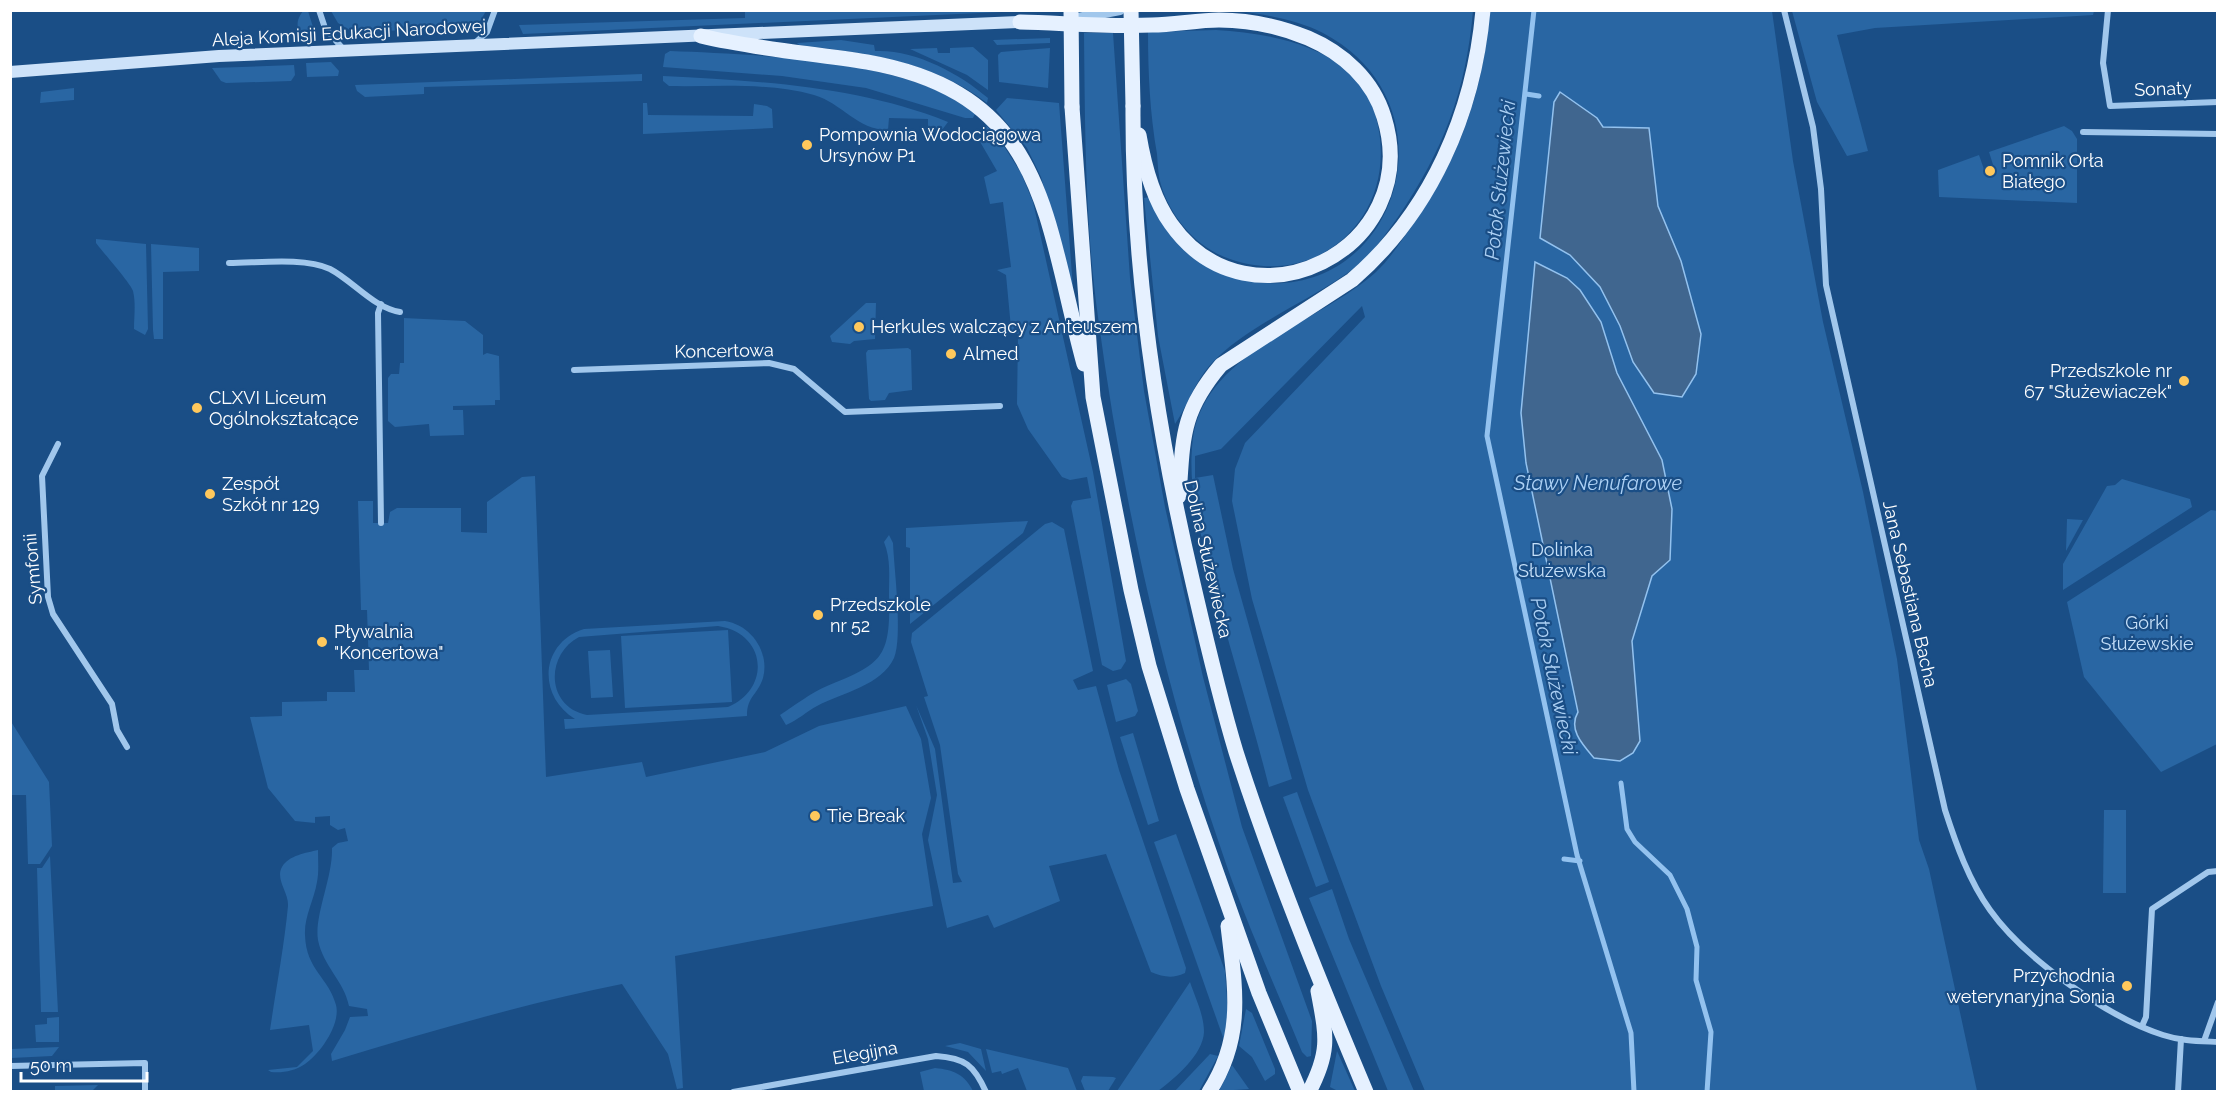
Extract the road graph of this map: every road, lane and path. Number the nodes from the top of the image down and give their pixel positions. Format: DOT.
graph roads {
  1 [pos="319,10"];
  2 [pos="495,10"];
  3 [pos="1071,10"];
  4 [pos="1120,10"];
  5 [pos="1131,10"];
  6 [pos="1483,10"];
  7 [pos="1784,10"];
  8 [pos="2108,10"];
  9 [pos="1020,22"];
  10 [pos="701,36"];
  11 [pos="472,45"];
  12 [pos="345,51"];
  13 [pos="10,72"];
  14 [pos="2217,102"];
  15 [pos="1133,106"];
  16 [pos="2083,132"];
  17 [pos="2217,134"];
  18 [pos="229,263"];
  19 [pos="381,304"];
  20 [pos="400,312"];
  21 [pos="574,370"];
  22 [pos="1094,397"];
  23 [pos="1000,406"];
  24 [pos="58,444"];
  25 [pos="1178,520"];
  26 [pos="381,524"];
  27 [pos="127,747"];
  28 [pos="2217,871"];
  29 [pos="1225,903"];
  30 [pos="1313,962"];
  31 [pos="2217,1002"];
  32 [pos="2142,1026"];
  33 [pos="2181,1040"];
  34 [pos="2204,1041"];
  35 [pos="2217,1042"];
  36 [pos="10,1066"];
  37 [pos="145,1092"];
  38 [pos="733,1092"];
  39 [pos="986,1092"];
  40 [pos="1209,1092"];
  41 [pos="1300,1092"];
  42 [pos="1309,1092"];
  43 [pos="1366,1092"];
  44 [pos="2178,1092"];
  1 -- 12 [label="street"];
  2 -- 11 [label="street"];
  3 -- 22 [label="main road, bridge"];
  4 -- 9 [label="street, Aleja Komisji Edukacji Narodowej"];
  5 -- 15 [label="main road, Dolina Służewiecka, bridge"];
  6 -- 25 [label="main road"];
  7 -- 32 [label="street, Jana Sebastiana Bacha"];
  8 -- 14 [label="street, Sonaty"];
  9 -- 10 [label="main road, Aleja Komisji Edukacji Narodowej"];
  9 -- 15 [label="main road"];
  10 -- 11 [label="main road, Aleja Komisji Edukacji Narodowej"];
  10 -- 22 [label="main road"];
  11 -- 12 [label="main road, Aleja Komisji Edukacji Narodowej"];
  12 -- 13 [label="main road, Aleja Komisji Edukacji Narodowej"];
  15 -- 25 [label="main road, Dolina Służewiecka"];
  16 -- 17 [label="street"];
  18 -- 19 [label="street"];
  19 -- 20 [label="street"];
  19 -- 26 [label="street"];
  21 -- 23 [label="street, Koncertowa"];
  22 -- 29 [label="main road"];
  24 -- 27 [label="street, Symfonii"];
  25 -- 30 [label="main road, Dolina Służewiecka"];
  28 -- 32 [label="street"];
  29 -- 40 [label="main road"];
  29 -- 41 [label="main road"];
  30 -- 42 [label="main road"];
  30 -- 43 [label="main road, Dolina Służewiecka"];
  31 -- 34 [label="street"];
  32 -- 33 [label="street, Jana Sebastiana Bacha"];
  33 -- 34 [label="street, Jana Sebastiana Bacha"];
  33 -- 44 [label="street"];
  34 -- 35 [label="street, Jana Sebastiana Bacha"];
  36 -- 37 [label="street"];
  38 -- 39 [label="street, Elegijna"];
}
